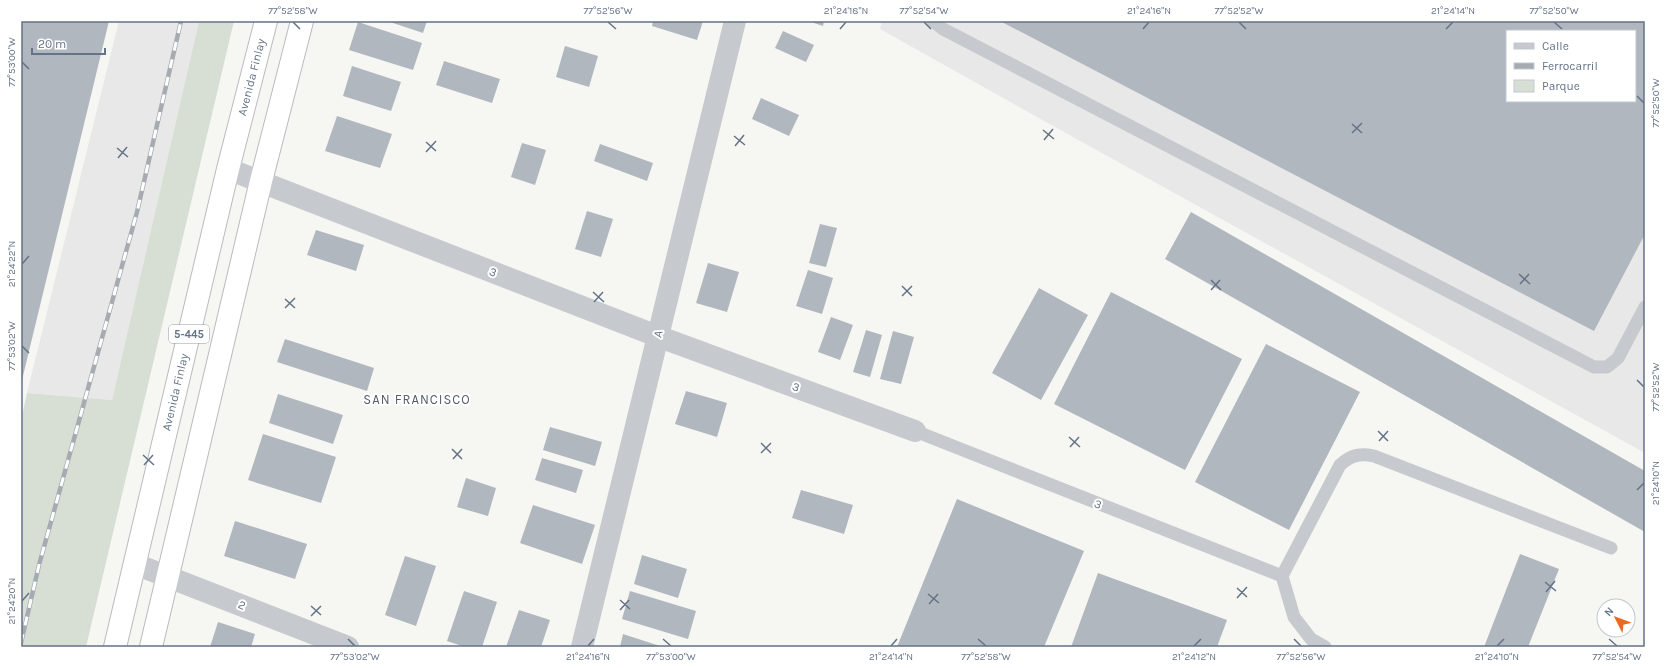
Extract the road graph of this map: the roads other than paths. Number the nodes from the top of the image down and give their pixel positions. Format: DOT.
graph roads {
  1 [pos="266,21"];
  2 [pos="302,21"];
  3 [pos="735,21"];
  4 [pos="933,21"];
  5 [pos="228,169"];
  6 [pos="261,181"];
  7 [pos="1645,307"];
  8 [pos="657,336"];
  9 [pos="914,431"];
  10 [pos="1611,548"];
  11 [pos="135,564"];
  12 [pos="166,576"];
  13 [pos="1282,576"];
  14 [pos="115,647"];
  15 [pos="151,647"];
  16 [pos="348,647"];
  17 [pos="582,647"];
  18 [pos="1325,647"];
  1 -- 5 [label="highway, Avenida Finlay / 5-445"];
  2 -- 6 [label="highway, 5-445"];
  3 -- 8 [label="street, A"];
  4 -- 7 [label="lane"];
  5 -- 6 [label="street, 3"];
  5 -- 11 [label="highway, Avenida Finlay / 5-445"];
  6 -- 8 [label="street, 3"];
  6 -- 12 [label="highway, 5-445"];
  8 -- 9 [label="street, 3"];
  8 -- 17 [label="street, A"];
  9 -- 13 [label="lane, 3"];
  10 -- 13 [label="lane"];
  11 -- 12 [label="street, 2"];
  11 -- 14 [label="highway, Avenida Finlay / 5-445"];
  12 -- 15 [label="highway, 5-445"];
  12 -- 16 [label="street, 2"];
  13 -- 18 [label="lane"];
}
